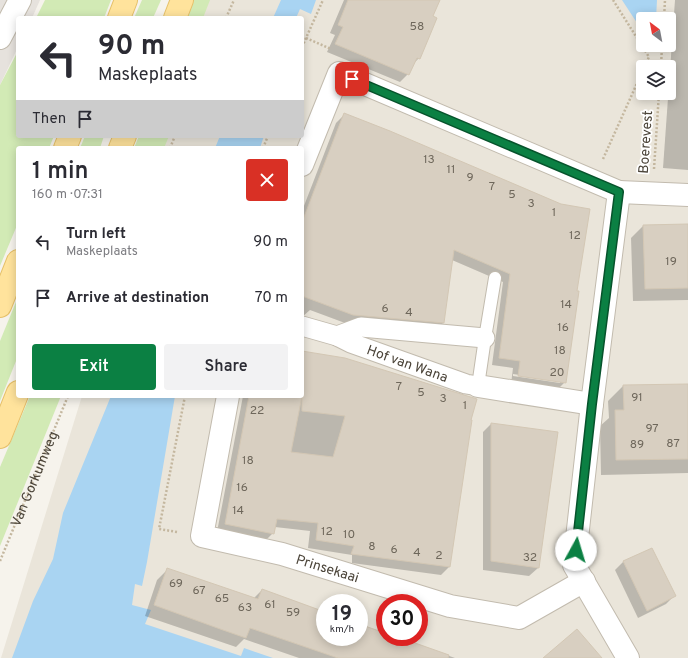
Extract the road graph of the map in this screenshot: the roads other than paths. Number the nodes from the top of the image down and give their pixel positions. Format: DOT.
graph roads {
  1 [pos="20,0"];
  2 [pos="126,0"];
  3 [pos="182,0"];
  4 [pos="120,16"];
  5 [pos="176,16"];
  6 [pos="0,38"];
  7 [pos="304,160"];
  8 [pos="619,192"];
  9 [pos="688,195"];
  10 [pos="16,267"];
  11 [pos="495,278"];
  12 [pos="0,306"];
  13 [pos="304,327"];
  14 [pos="337,336"];
  15 [pos="485,338"];
  16 [pos="478,386"];
  17 [pos="16,397"];
  18 [pos="228,398"];
  19 [pos="592,404"];
  20 [pos="0,437"];
  21 [pos="584,581"];
  22 [pos="628,658"];
  1 -- 6 [label="street"];
  2 -- 4 [label="main road"];
  3 -- 5 [label="main road"];
  7 -- 8 [label="street"];
  8 -- 9 [label="street"];
  8 -- 19 [label="street"];
  10 -- 12 [label="main road"];
  11 -- 15 [label="lane"];
  13 -- 14 [label="street, Hof van Wana"];
  14 -- 15 [label="street, Hof van Wana"];
  14 -- 16 [label="street, Hof van Wana"];
  15 -- 16 [label="lane"];
  16 -- 19 [label="street, Hof van Wana"];
  17 -- 20 [label="main road"];
  18 -- 21 [label="street, Prinsekaai"];
  19 -- 21 [label="street"];
  21 -- 22 [label="street"];
}
